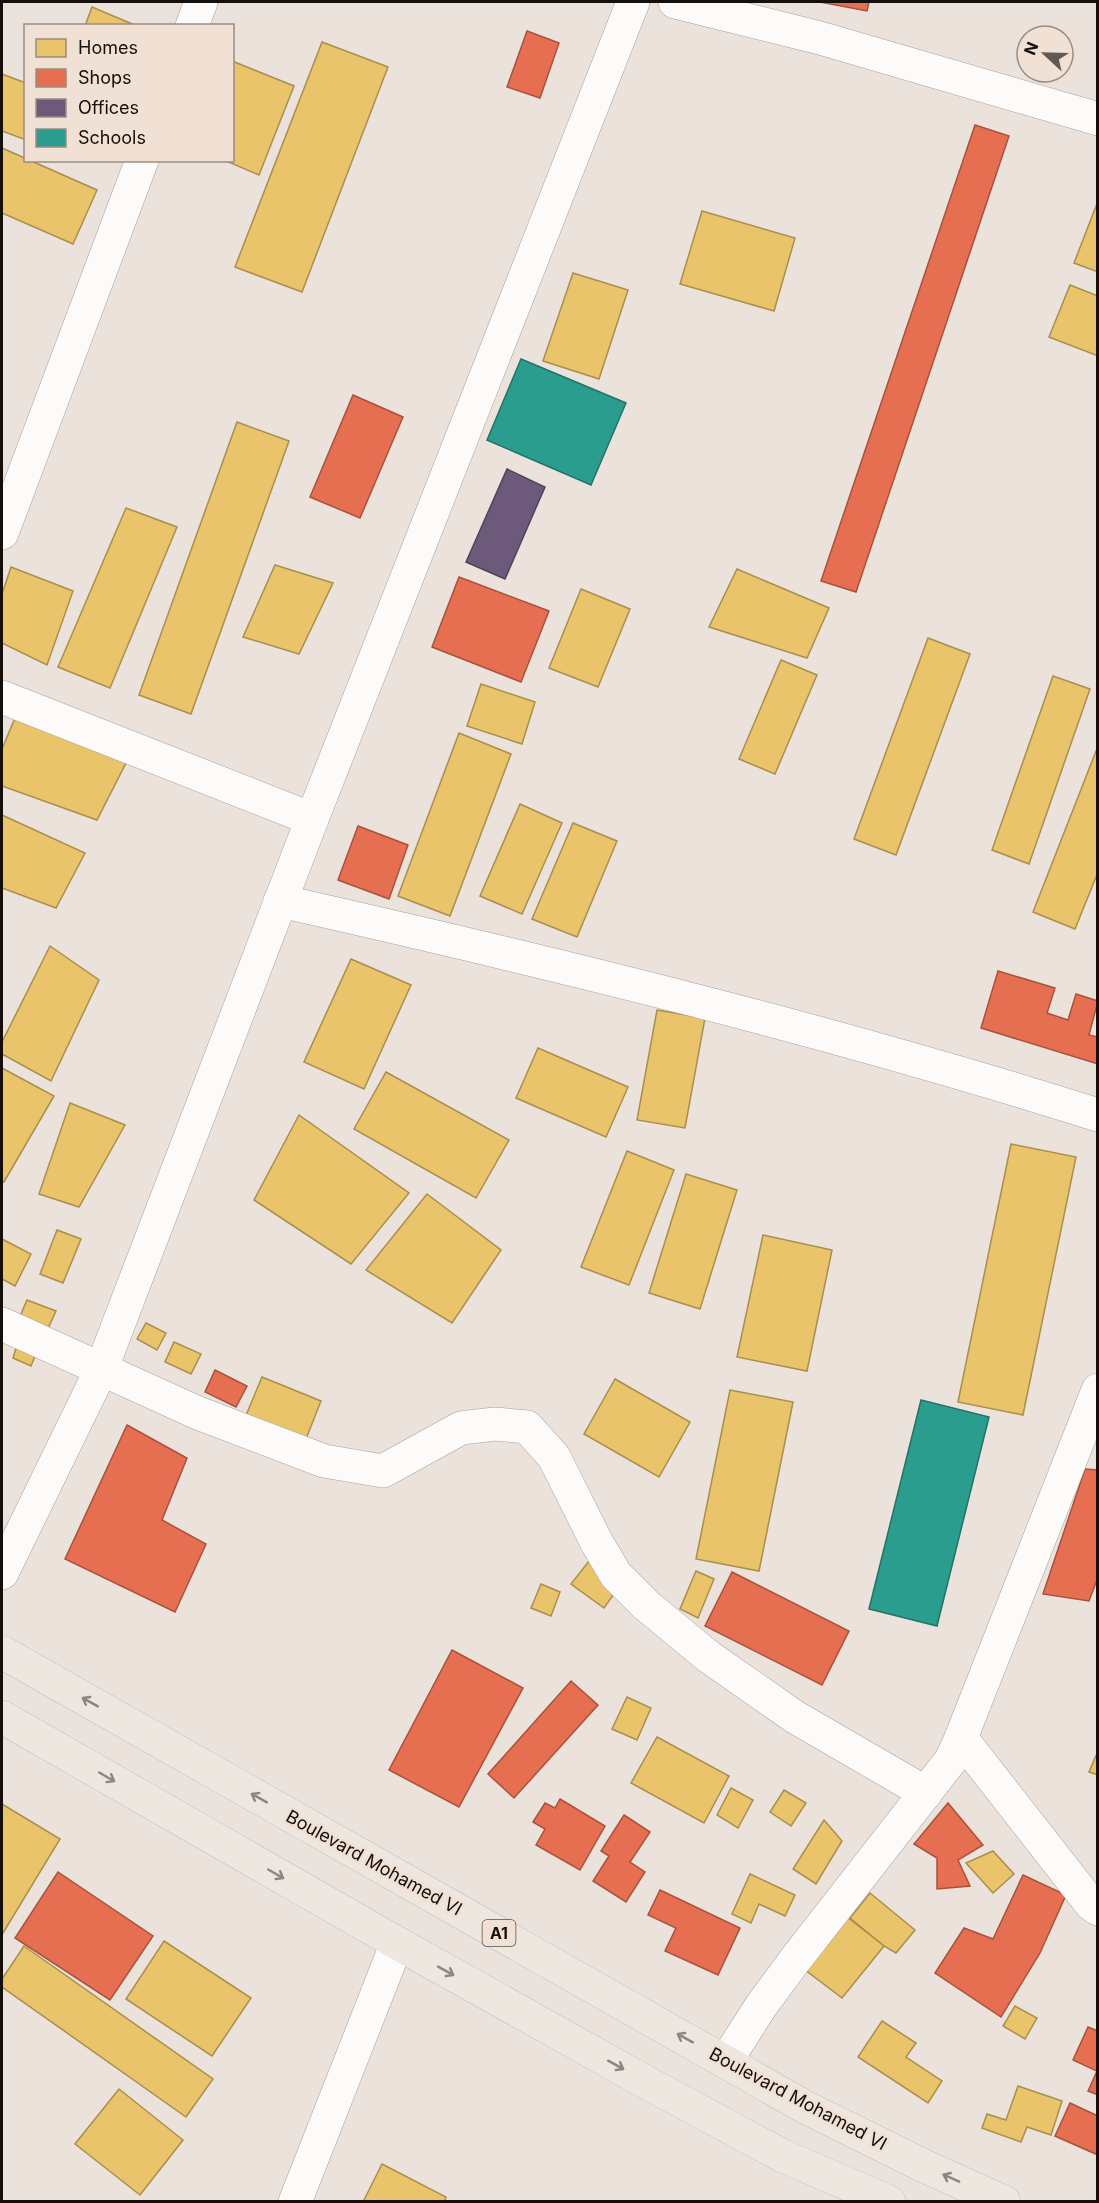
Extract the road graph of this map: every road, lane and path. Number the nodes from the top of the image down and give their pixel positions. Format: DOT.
graph roads {
  1 [pos="201,2"];
  2 [pos="633,2"];
  3 [pos="675,2"];
  4 [pos="193,24"];
  5 [pos="1098,119"];
  6 [pos="141,162"];
  7 [pos="2,533"];
  8 [pos="2,697"];
  9 [pos="312,819"];
  10 [pos="280,901"];
  11 [pos="1098,1115"];
  12 [pos="2,1324"];
  13 [pos="101,1370"];
  14 [pos="1098,1390"];
  15 [pos="2,1573"];
  16 [pos="2,1652"];
  17 [pos="2,1717"];
  18 [pos="962,1738"];
  19 [pos="926,1793"];
  20 [pos="1098,1909"];
  21 [pos="396,1943"];
  22 [pos="726,2061"];
  23 [pos="295,2202"];
  24 [pos="889,2202"];
  25 [pos="1004,2202"];
  1 -- 4 [label="street"];
  2 -- 9 [label="street"];
  3 -- 5 [label="street"];
  6 -- 7 [label="street"];
  8 -- 9 [label="street"];
  9 -- 10 [label="street"];
  10 -- 11 [label="street"];
  10 -- 13 [label="street"];
  12 -- 13 [label="street"];
  13 -- 15 [label="street"];
  13 -- 19 [label="street"];
  14 -- 18 [label="street"];
  22 -- 16 [label="main road, Boulevard Mohamed VI / A1, one-way"];
  17 -- 21 [label="main road, one-way"];
  18 -- 19 [label="street"];
  18 -- 20 [label="street"];
  19 -- 22 [label="street"];
  21 -- 23 [label="street"];
  21 -- 24 [label="main road, one-way"];
  25 -- 22 [label="main road, Boulevard Mohamed VI / A1, one-way"];
}
